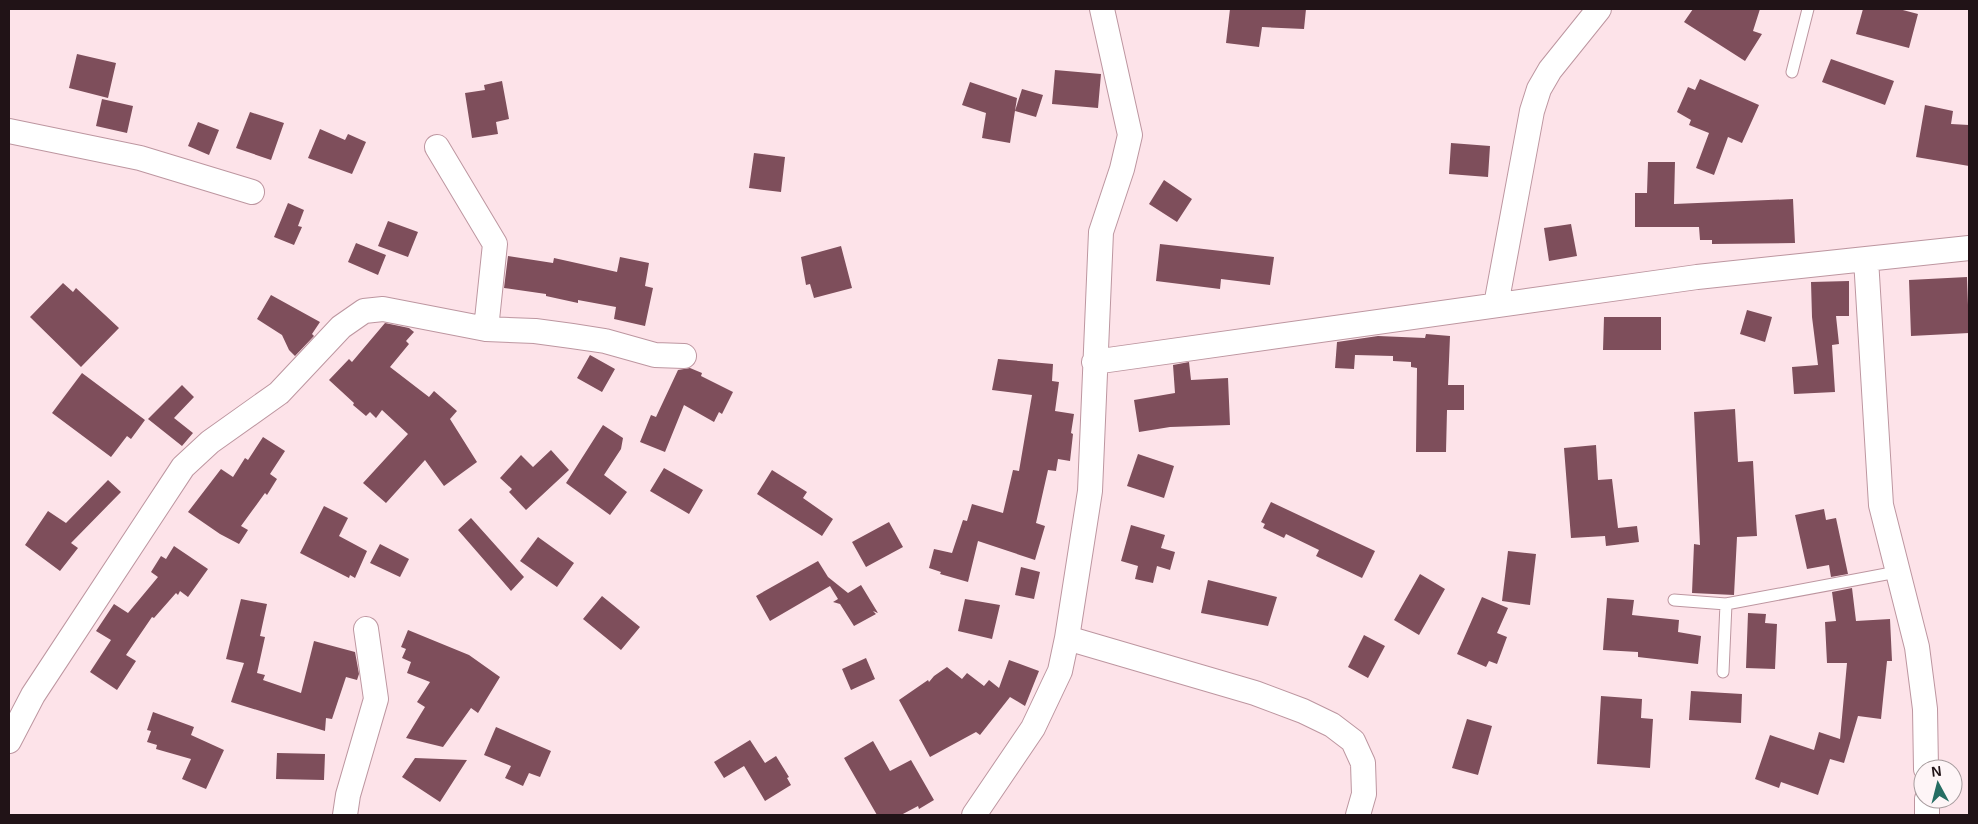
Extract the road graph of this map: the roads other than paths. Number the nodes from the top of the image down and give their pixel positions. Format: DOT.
graph roads {
  1 [pos="1102,9"];
  2 [pos="1599,9"];
  3 [pos="1808,9"];
  4 [pos="1792,72"];
  5 [pos="9,131"];
  6 [pos="437,147"];
  7 [pos="252,192"];
  8 [pos="1969,248"];
  9 [pos="1866,260"];
  10 [pos="1496,305"];
  11 [pos="486,329"];
  12 [pos="684,356"];
  13 [pos="1094,362"];
  14 [pos="1897,572"];
  15 [pos="1674,600"];
  16 [pos="1726,604"];
  17 [pos="366,629"];
  18 [pos="1067,638"];
  19 [pos="1723,672"];
  20 [pos="9,742"];
  21 [pos="1926,759"];
  22 [pos="345,815"];
  23 [pos="974,815"];
  24 [pos="1358,815"];
  1 -- 13 [label="street"];
  2 -- 10 [label="street"];
  3 -- 4 [label="lane"];
  5 -- 7 [label="street"];
  6 -- 11 [label="street"];
  8 -- 9 [label="street"];
  9 -- 10 [label="street"];
  9 -- 14 [label="street"];
  10 -- 13 [label="street"];
  11 -- 12 [label="street"];
  11 -- 20 [label="street"];
  13 -- 18 [label="street"];
  14 -- 16 [label="lane"];
  14 -- 21 [label="street"];
  15 -- 16 [label="lane"];
  16 -- 19 [label="lane"];
  17 -- 22 [label="street"];
  18 -- 23 [label="street"];
  18 -- 24 [label="street"];
}
